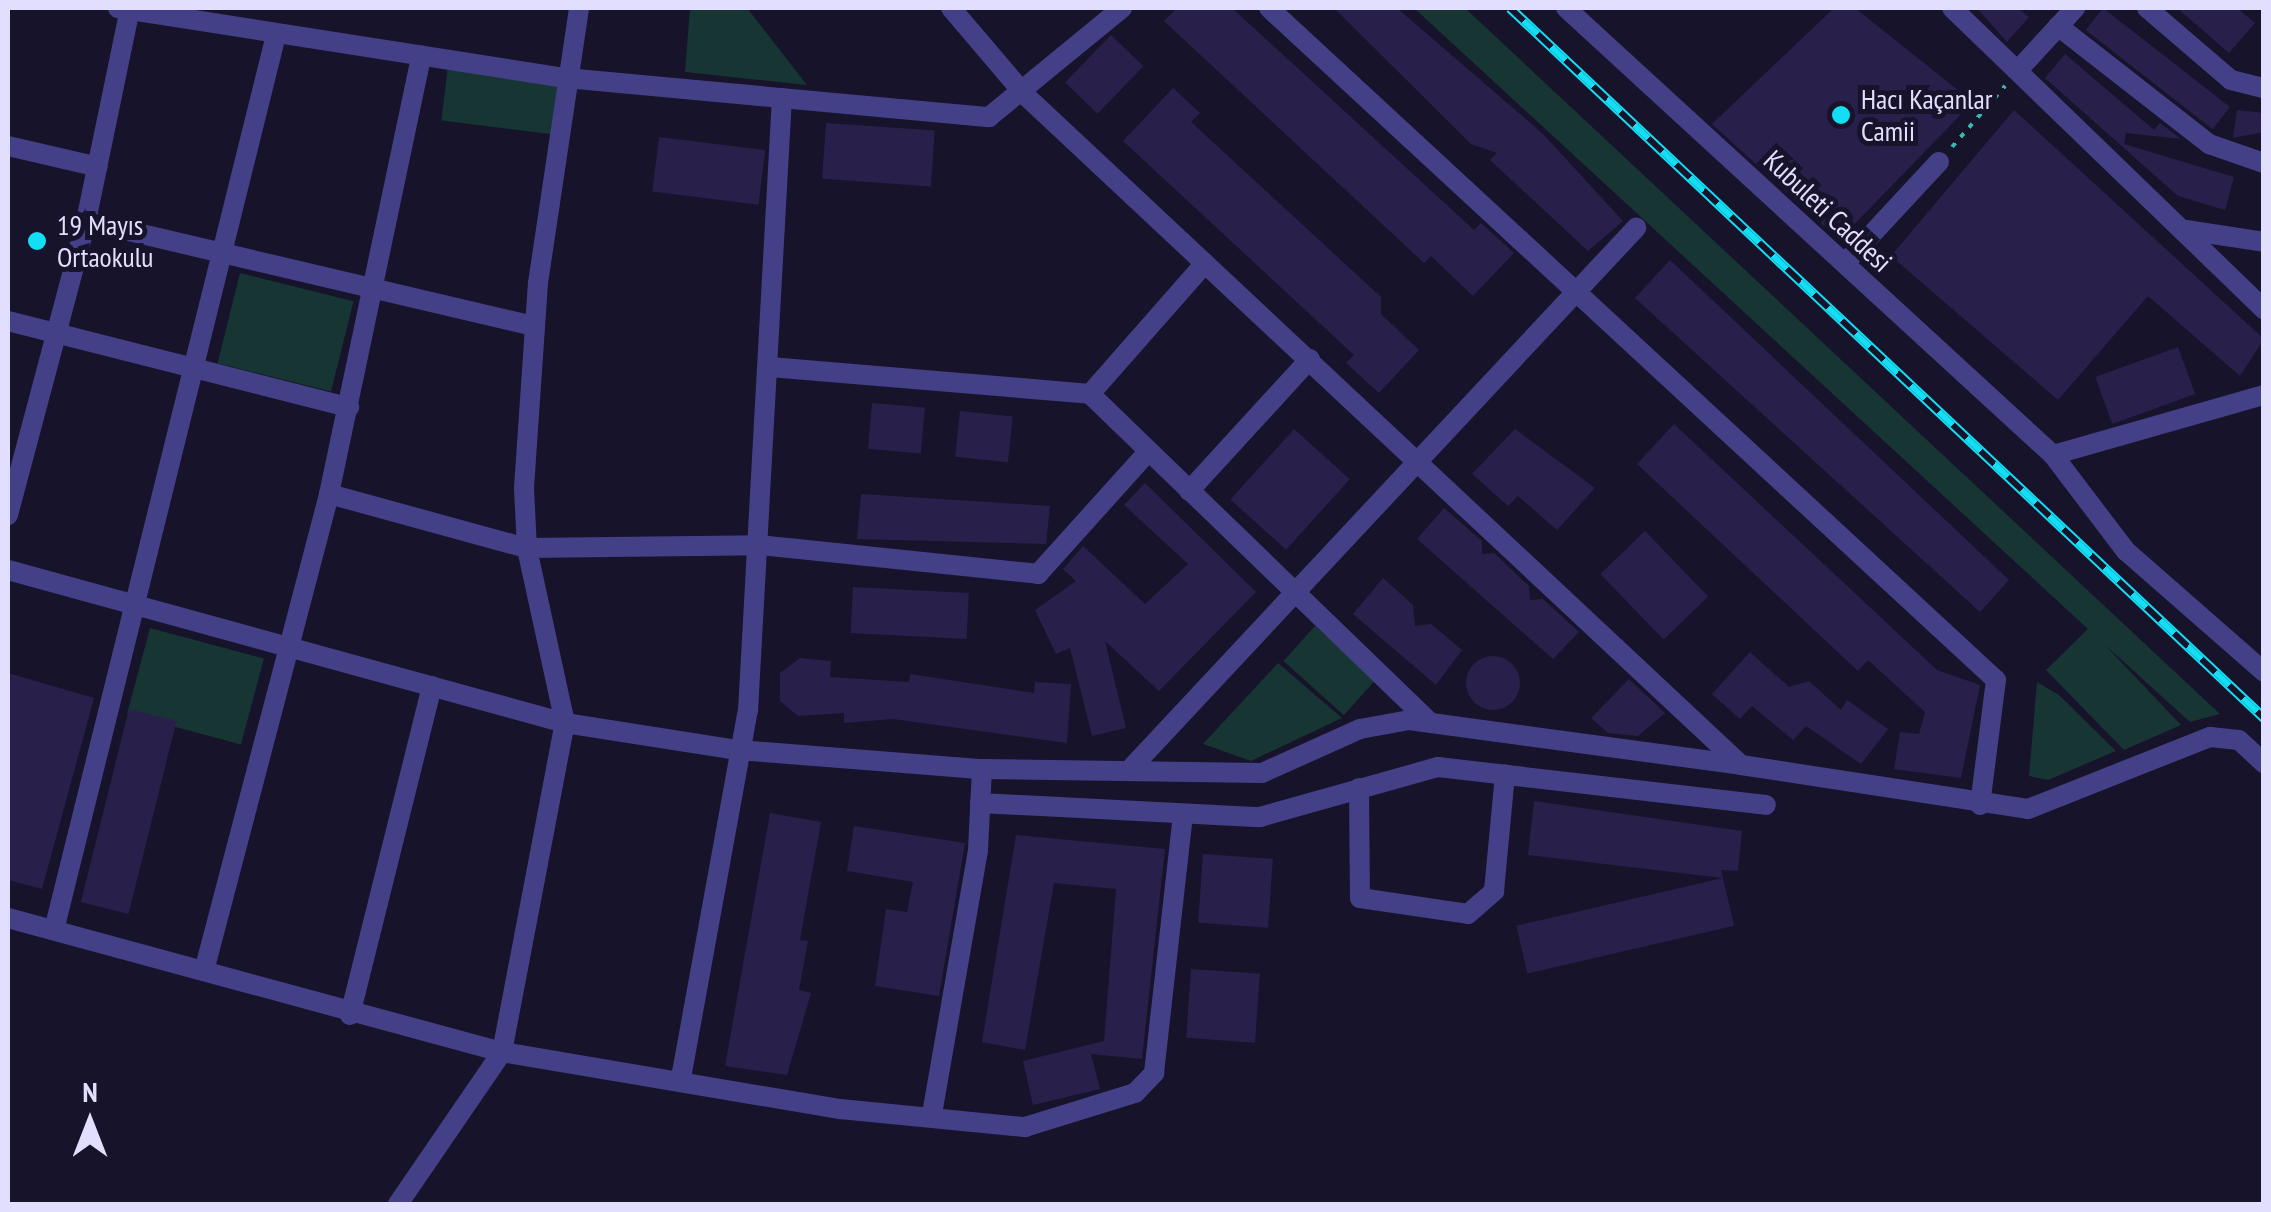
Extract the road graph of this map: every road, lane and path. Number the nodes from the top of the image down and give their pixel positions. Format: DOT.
graph roads {
  1 [pos="126,8"];
  2 [pos="579,8"];
  3 [pos="950,8"];
  4 [pos="1122,8"];
  5 [pos="1269,8"];
  6 [pos="1566,8"];
  7 [pos="1952,8"];
  8 [pos="2075,8"];
  9 [pos="2147,8"];
  10 [pos="208,16"];
  11 [pos="2058,26"];
  12 [pos="276,35"];
  13 [pos="421,56"];
  14 [pos="2019,69"];
  15 [pos="566,78"];
  16 [pos="2264,88"];
  17 [pos="1026,96"];
  18 [pos="782,98"];
  19 [pos="8,146"];
  20 [pos="1939,162"];
  21 [pos="2264,163"];
  22 [pos="98,168"];
  23 [pos="86,221"];
  24 [pos="1636,228"];
  25 [pos="2184,230"];
  26 [pos="2264,242"];
  27 [pos="222,251"];
  28 [pos="1204,263"];
  29 [pos="1845,263"];
  30 [pos="378,286"];
  31 [pos="1579,286"];
  32 [pos="2264,309"];
  33 [pos="8,321"];
  34 [pos="535,326"];
  35 [pos="59,334"];
  36 [pos="1310,358"];
  37 [pos="770,367"];
  38 [pos="200,370"];
  39 [pos="1090,394"];
  40 [pos="2264,395"];
  41 [pos="349,407"];
  42 [pos="1147,452"];
  43 [pos="2054,455"];
  44 [pos="1419,458"];
  45 [pos="1189,491"];
  46 [pos="329,494"];
  47 [pos="8,515"];
  48 [pos="760,544"];
  49 [pos="528,548"];
  50 [pos="8,570"];
  51 [pos="1293,587"];
  52 [pos="141,606"];
  53 [pos="290,646"];
  54 [pos="2264,672"];
  55 [pos="432,686"];
  56 [pos="1430,722"];
  57 [pos="565,723"];
  58 [pos="738,750"];
  59 [pos="2264,764"];
  60 [pos="1741,765"];
  61 [pos="1133,766"];
  62 [pos="982,768"];
  63 [pos="1506,775"];
  64 [pos="1358,788"];
  65 [pos="980,803"];
  66 [pos="1766,805"];
  67 [pos="1980,806"];
  68 [pos="1183,815"];
  69 [pos="8,918"];
  70 [pos="54,930"];
  71 [pos="204,971"];
  72 [pos="350,1015"];
  73 [pos="502,1052"];
  74 [pos="681,1078"];
  75 [pos="932,1114"];
  76 [pos="398,1204"];
  1 -- 10 [label="street"];
  1 -- 22 [label="street"];
  2 -- 15 [label="street"];
  3 -- 17 [label="street"];
  4 -- 17 [label="street"];
  5 -- 31 [label="street"];
  6 -- 29 [label="street, Kubuleti Caddesi"];
  7 -- 14 [label="street"];
  8 -- 11 [label="street"];
  9 -- 16 [label="street"];
  10 -- 12 [label="street"];
  11 -- 14 [label="street"];
  11 -- 21 [label="street"];
  12 -- 13 [label="street"];
  12 -- 27 [label="street"];
  13 -- 15 [label="street"];
  13 -- 30 [label="street"];
  14 -- 20 [label="path"];
  14 -- 25 [label="street"];
  15 -- 18 [label="street"];
  15 -- 34 [label="street"];
  17 -- 18 [label="street"];
  17 -- 28 [label="street"];
  18 -- 37 [label="street"];
  19 -- 22 [label="street"];
  20 -- 29 [label="street"];
  22 -- 23 [label="street"];
  23 -- 27 [label="street"];
  23 -- 35 [label="street"];
  24 -- 31 [label="street"];
  25 -- 26 [label="street"];
  25 -- 32 [label="street"];
  27 -- 30 [label="street"];
  27 -- 38 [label="street"];
  28 -- 36 [label="street"];
  28 -- 39 [label="street"];
  29 -- 43 [label="street, Kubuleti Caddesi"];
  30 -- 34 [label="street"];
  30 -- 41 [label="street"];
  31 -- 44 [label="street"];
  31 -- 67 [label="street"];
  33 -- 35 [label="street"];
  34 -- 49 [label="street"];
  35 -- 38 [label="street"];
  35 -- 47 [label="street"];
  36 -- 44 [label="street"];
  36 -- 45 [label="street"];
  37 -- 39 [label="street"];
  37 -- 48 [label="street"];
  38 -- 41 [label="street"];
  38 -- 52 [label="street"];
  39 -- 42 [label="street"];
  40 -- 43 [label="street"];
  41 -- 46 [label="street"];
  42 -- 45 [label="street"];
  42 -- 48 [label="street"];
  43 -- 54 [label="street, Kubuleti Caddesi"];
  44 -- 51 [label="street"];
  44 -- 60 [label="street"];
  45 -- 51 [label="street"];
  46 -- 49 [label="street"];
  46 -- 53 [label="street"];
  48 -- 49 [label="street"];
  48 -- 58 [label="street"];
  49 -- 57 [label="street"];
  50 -- 52 [label="street"];
  51 -- 56 [label="street"];
  51 -- 61 [label="street"];
  52 -- 53 [label="street"];
  52 -- 70 [label="street"];
  53 -- 55 [label="street"];
  53 -- 71 [label="street"];
  55 -- 57 [label="street"];
  55 -- 72 [label="street"];
  56 -- 60 [label="street"];
  56 -- 61 [label="street"];
  57 -- 58 [label="street"];
  57 -- 73 [label="street"];
  58 -- 62 [label="street"];
  58 -- 74 [label="street"];
  59 -- 67 [label="street"];
  60 -- 67 [label="street"];
  61 -- 62 [label="street"];
  62 -- 65 [label="street"];
  63 -- 64 [label="street"];
  63 -- 64 [label="street"];
  63 -- 66 [label="street"];
  64 -- 68 [label="street"];
  65 -- 68 [label="street"];
  65 -- 75 [label="street"];
  68 -- 75 [label="street"];
  69 -- 70 [label="street"];
  70 -- 71 [label="street"];
  71 -- 72 [label="street"];
  72 -- 73 [label="street"];
  73 -- 74 [label="street"];
  73 -- 76 [label="street"];
  74 -- 75 [label="street"];
}
